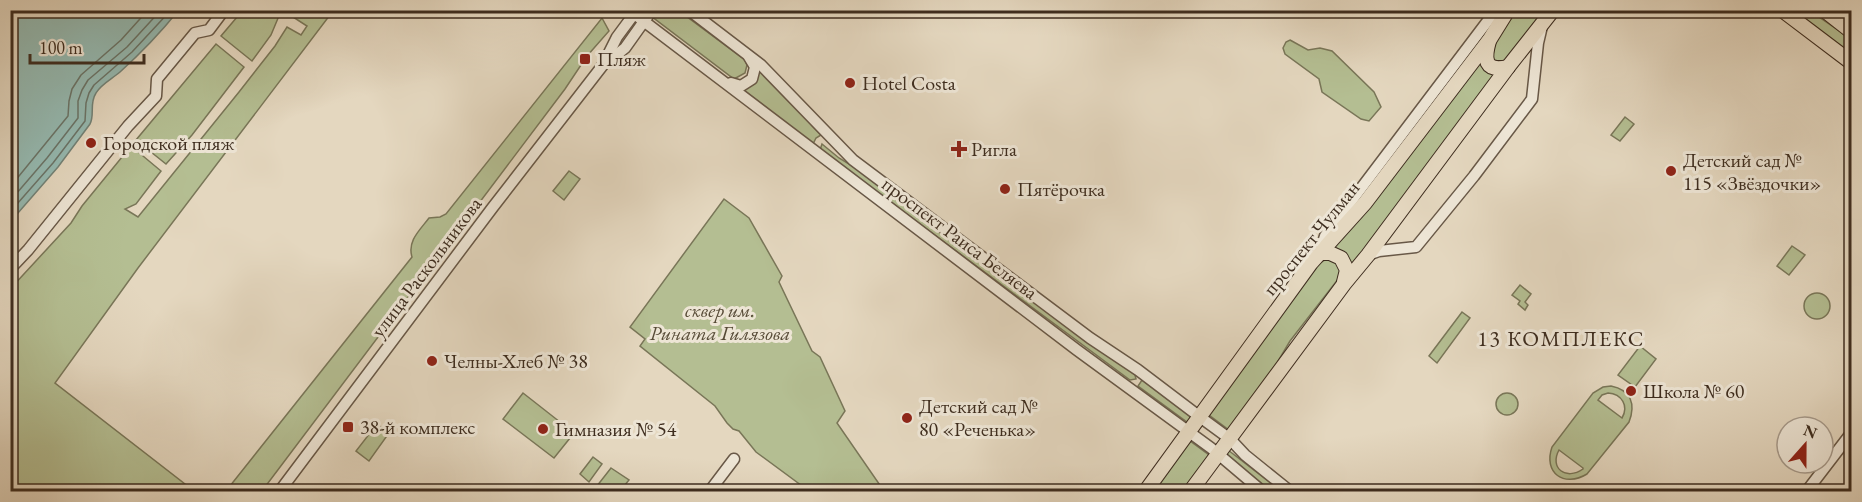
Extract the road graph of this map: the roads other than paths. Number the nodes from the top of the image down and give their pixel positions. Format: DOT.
graph roads {
  1 [pos="224,10"];
  2 [pos="652,10"];
  3 [pos="689,10"];
  4 [pos="1496,10"];
  5 [pos="1508,10"];
  6 [pos="1553,10"];
  7 [pos="1782,10"];
  8 [pos="1824,10"];
  9 [pos="633,12"];
  10 [pos="644,21"];
  11 [pos="1542,25"];
  12 [pos="1851,32"];
  13 [pos="1490,39"];
  14 [pos="747,54"];
  15 [pos="1851,63"];
  16 [pos="603,65"];
  17 [pos="1508,67"];
  18 [pos="724,81"];
  19 [pos="831,139"];
  20 [pos="817,151"];
  21 [pos="1320,253"];
  22 [pos="1368,255"];
  23 [pos="10,269"];
  24 [pos="1344,284"];
  25 [pos="1138,370"];
  26 [pos="1124,384"];
  27 [pos="1200,417"];
  28 [pos="1189,432"];
  29 [pos="1851,432"];
  30 [pos="1230,439"];
  31 [pos="1218,455"];
  32 [pos="734,459"];
  33 [pos="279,492"];
  34 [pos="709,492"];
  35 [pos="1145,492"];
  36 [pos="1190,492"];
  37 [pos="1263,492"];
  38 [pos="1291,492"];
  39 [pos="1806,492"];
  1 -- 23 [label="street"];
  2 -- 10 [label="street, улица Раскольникова"];
  3 -- 14 [label="street, проспект Раиса Беляева"];
  4 -- 21 [label="street"];
  5 -- 13 [label="main road, проспект Чулман"];
  6 -- 11 [label="main road"];
  7 -- 15 [label="main road"];
  8 -- 12 [label="main road"];
  9 -- 10 [label="street, проспект Раиса Беляева"];
  9 -- 16 [label="street, улица Раскольникова"];
  10 -- 16 [label="street, улица Раскольникова"];
  10 -- 18 [label="street, проспект Раиса Беляева"];
  11 -- 17 [label="main road"];
  11 -- 22 [label="street"];
  13 -- 17 [label="main road"];
  13 -- 21 [label="main road, проспект Чулман"];
  14 -- 18 [label="street"];
  14 -- 19 [label="street, проспект Раиса Беляева"];
  16 -- 33 [label="street, улица Раскольникова"];
  17 -- 22 [label="main road"];
  18 -- 20 [label="street, проспект Раиса Беляева"];
  19 -- 20 [label="street"];
  19 -- 25 [label="street, проспект Раиса Беляева"];
  20 -- 26 [label="street, проспект Раиса Беляева"];
  21 -- 24 [label="main road"];
  21 -- 27 [label="main road, проспект Чулман"];
  22 -- 24 [label="main road"];
  24 -- 30 [label="main road"];
  25 -- 26 [label="street"];
  25 -- 27 [label="street, проспект Раиса Беляева"];
  26 -- 28 [label="street, проспект Раиса Беляева"];
  27 -- 28 [label="main road, проспект Чулман"];
  27 -- 30 [label="street, проспект Раиса Беляева"];
  28 -- 31 [label="street, проспект Раиса Беляева"];
  28 -- 35 [label="main road, проспект Чулман"];
  29 -- 39 [label="street"];
  30 -- 31 [label="main road"];
  30 -- 38 [label="street, проспект Раиса Беляева"];
  31 -- 36 [label="main road"];
  31 -- 37 [label="street, проспект Раиса Беляева"];
  32 -- 34 [label="street"];
}
